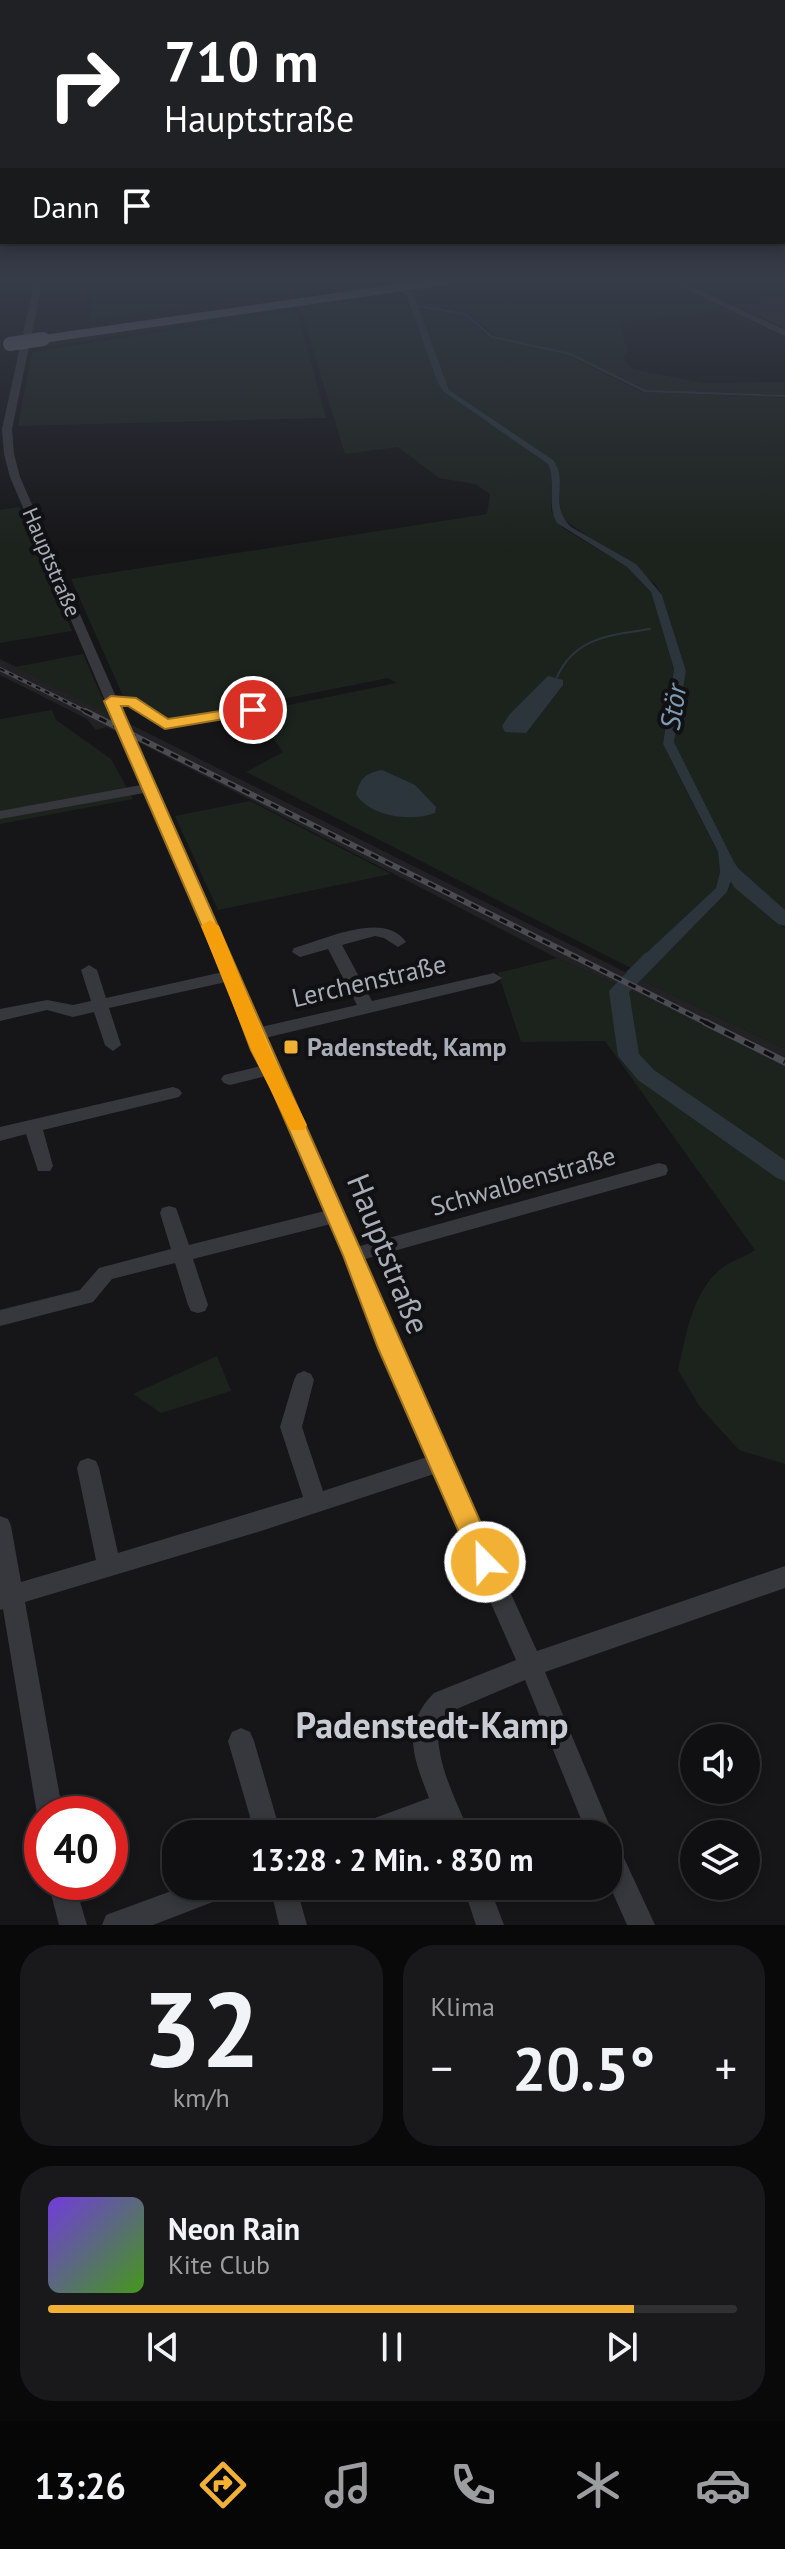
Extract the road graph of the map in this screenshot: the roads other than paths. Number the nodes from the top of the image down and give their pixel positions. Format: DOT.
graph roads {
  1 [pos="20,369"];
  2 [pos="111,701"];
  3 [pos="253,710"];
  4 [pos="149,788"];
  5 [pos="0,815"];
  6 [pos="398,942"];
  7 [pos="333,943"];
  8 [pos="300,952"];
  9 [pos="89,970"];
  10 [pos="232,975"];
  11 [pos="494,978"];
  12 [pos="100,1005"];
  13 [pos="367,1008"];
  14 [pos="0,1015"];
  15 [pos="256,1034"];
  16 [pos="113,1045"];
  17 [pos="271,1069"];
  18 [pos="230,1079"];
  19 [pos="173,1093"];
  20 [pos="33,1126"];
  21 [pos="0,1134"];
  22 [pos="44,1166"];
  23 [pos="659,1170"];
  24 [pos="169,1213"];
  25 [pos="336,1215"];
  26 [pos="181,1254"];
  27 [pos="354,1255"];
  28 [pos="198,1305"];
  29 [pos="0,1318"];
  30 [pos="304,1380"];
  31 [pos="441,1462"];
  32 [pos="88,1468"];
  33 [pos="316,1503"];
  34 [pos="0,1526"];
  35 [pos="109,1566"];
  36 [pos="785,1577"];
  37 [pos="6,1597"];
  38 [pos="531,1666"];
  39 [pos="241,1741"];
  40 [pos="47,1796"];
  41 [pos="446,1805"];
  42 [pos="264,1820"];
  43 [pos="404,1820"];
  44 [pos="452,1820"];
  45 [pos="594,1820"];
  46 [pos="622,1883"];
  47 [pos="66,1900"];
  48 [pos="184,1900"];
  49 [pos="287,1900"];
  50 [pos="481,1900"];
  51 [pos="73,1925"];
  52 [pos="116,1925"];
  53 [pos="293,1925"];
  54 [pos="490,1925"];
  55 [pos="641,1925"];
  1 -- 2 [label="street, Hauptstraße"];
  2 -- 3 [label="street"];
  2 -- 4 [label="street, Hauptstraße"];
  4 -- 5 [label="street"];
  4 -- 10 [label="street, Hauptstraße"];
  6 -- 7 [label="street"];
  7 -- 8 [label="street"];
  7 -- 13 [label="street"];
  9 -- 12 [label="street"];
  10 -- 12 [label="street"];
  10 -- 15 [label="street, Hauptstraße"];
  11 -- 13 [label="street, Lerchenstraße"];
  12 -- 14 [label="street"];
  12 -- 16 [label="street"];
  13 -- 15 [label="street, Lerchenstraße"];
  15 -- 17 [label="street, Hauptstraße"];
  17 -- 18 [label="street"];
  17 -- 25 [label="street, Hauptstraße"];
  19 -- 20 [label="street"];
  20 -- 21 [label="street"];
  20 -- 22 [label="street"];
  23 -- 27 [label="street, Schwalbenstraße"];
  24 -- 26 [label="street"];
  25 -- 26 [label="street"];
  25 -- 27 [label="street, Hauptstraße"];
  26 -- 28 [label="street"];
  26 -- 29 [label="street"];
  27 -- 31 [label="street, Hauptstraße"];
  30 -- 33 [label="street"];
  31 -- 33 [label="street"];
  31 -- 38 [label="street, Hauptstraße"];
  32 -- 35 [label="street"];
  33 -- 35 [label="street"];
  34 -- 37 [label="street"];
  35 -- 37 [label="street"];
  36 -- 38 [label="street"];
  37 -- 40 [label="street"];
  38 -- 41 [label="street"];
  38 -- 45 [label="street, Hauptstraße"];
  39 -- 42 [label="street"];
  41 -- 43 [label="street"];
  41 -- 44 [label="street"];
  46 -- 55 [label="street"];
  47 -- 51 [label="street"];
  48 -- 52 [label="street"];
  49 -- 53 [label="street"];
  50 -- 54 [label="street"];
}
